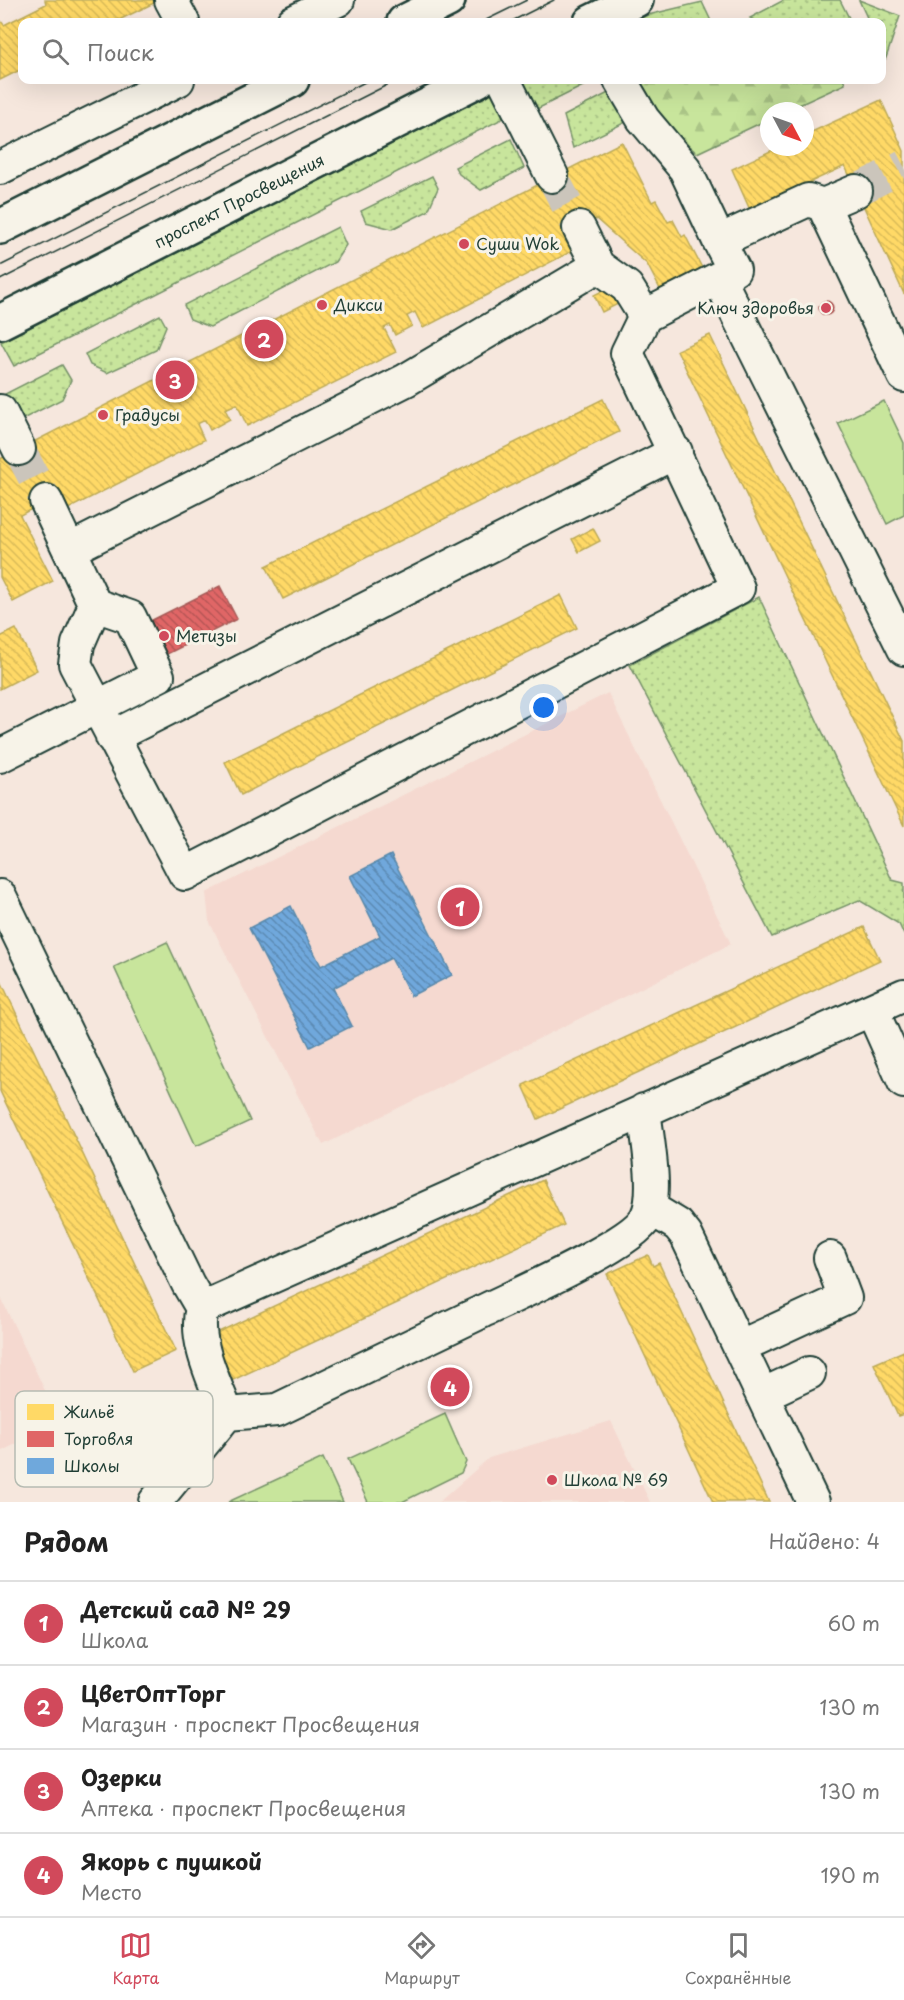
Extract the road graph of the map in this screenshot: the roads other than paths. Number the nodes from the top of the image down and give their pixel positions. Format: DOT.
graph roads {
  1 [pos="171,0"];
  2 [pos="338,0"];
  3 [pos="448,0"];
  4 [pos="636,0"];
  5 [pos="181,18"];
  6 [pos="301,18"];
  7 [pos="412,18"];
  8 [pos="600,18"];
  9 [pos="170,84"];
  10 [pos="283,84"];
  11 [pos="470,84"];
  12 [pos="506,84"];
  13 [pos="622,84"];
  14 [pos="0,168"];
  15 [pos="552,176"];
  16 [pos="856,191"];
  17 [pos="823,205"];
  18 [pos="0,227"];
  19 [pos="579,228"];
  20 [pos="719,241"];
  21 [pos="598,266"];
  22 [pos="719,278"];
  23 [pos="645,316"];
  24 [pos="0,322"];
  25 [pos="904,376"];
  26 [pos="0,411"];
  27 [pos="19,449"];
  28 [pos="676,452"];
  29 [pos="46,501"];
  30 [pos="69,550"];
  31 [pos="95,605"];
  32 [pos="904,649"];
  33 [pos="97,708"];
  34 [pos="112,737"];
  35 [pos="0,756"];
  36 [pos="0,896"];
  37 [pos="904,995"];
  38 [pos="872,1010"];
  39 [pos="904,1082"];
  40 [pos="644,1110"];
  41 [pos="650,1208"];
  42 [pos="830,1258"];
  43 [pos="202,1308"];
  44 [pos="739,1347"];
  45 [pos="810,1373"];
  46 [pos="762,1395"];
  47 [pos="227,1414"];
  48 [pos="213,1431"];
  49 [pos="167,1487"];
  50 [pos="155,1502"];
  51 [pos="813,1502"];
  1 -- 5 [label="lane"];
  2 -- 6 [label="lane"];
  3 -- 7 [label="main road"];
  4 -- 8 [label="main road"];
  9 -- 14 [label="lane"];
  10 -- 18 [label="main road"];
  11 -- 24 [label="main road, проспект Просвещения"];
  12 -- 15 [label="lane"];
  13 -- 20 [label="lane"];
  16 -- 17 [label="lane"];
  17 -- 20 [label="lane"];
  17 -- 25 [label="lane"];
  19 -- 21 [label="lane"];
  20 -- 22 [label="lane"];
  21 -- 23 [label="lane"];
  21 -- 30 [label="lane"];
  22 -- 23 [label="lane"];
  22 -- 32 [label="lane"];
  23 -- 28 [label="lane"];
  26 -- 27 [label="lane"];
  28 -- 34 [label="lane"];
  28 -- 34 [label="lane"];
  29 -- 30 [label="lane"];
  30 -- 31 [label="lane"];
  31 -- 33 [label="lane"];
  31 -- 33 [label="lane"];
  33 -- 34 [label="lane"];
  33 -- 35 [label="lane"];
  36 -- 43 [label="lane"];
  37 -- 38 [label="lane"];
  38 -- 39 [label="lane"];
  38 -- 40 [label="lane"];
  40 -- 41 [label="lane"];
  40 -- 43 [label="lane"];
  41 -- 44 [label="lane"];
  41 -- 47 [label="lane"];
  42 -- 44 [label="lane"];
  43 -- 47 [label="lane"];
  44 -- 46 [label="lane"];
  45 -- 46 [label="lane"];
  46 -- 51 [label="lane"];
  47 -- 48 [label="lane"];
  49 -- 50 [label="lane"];
}
